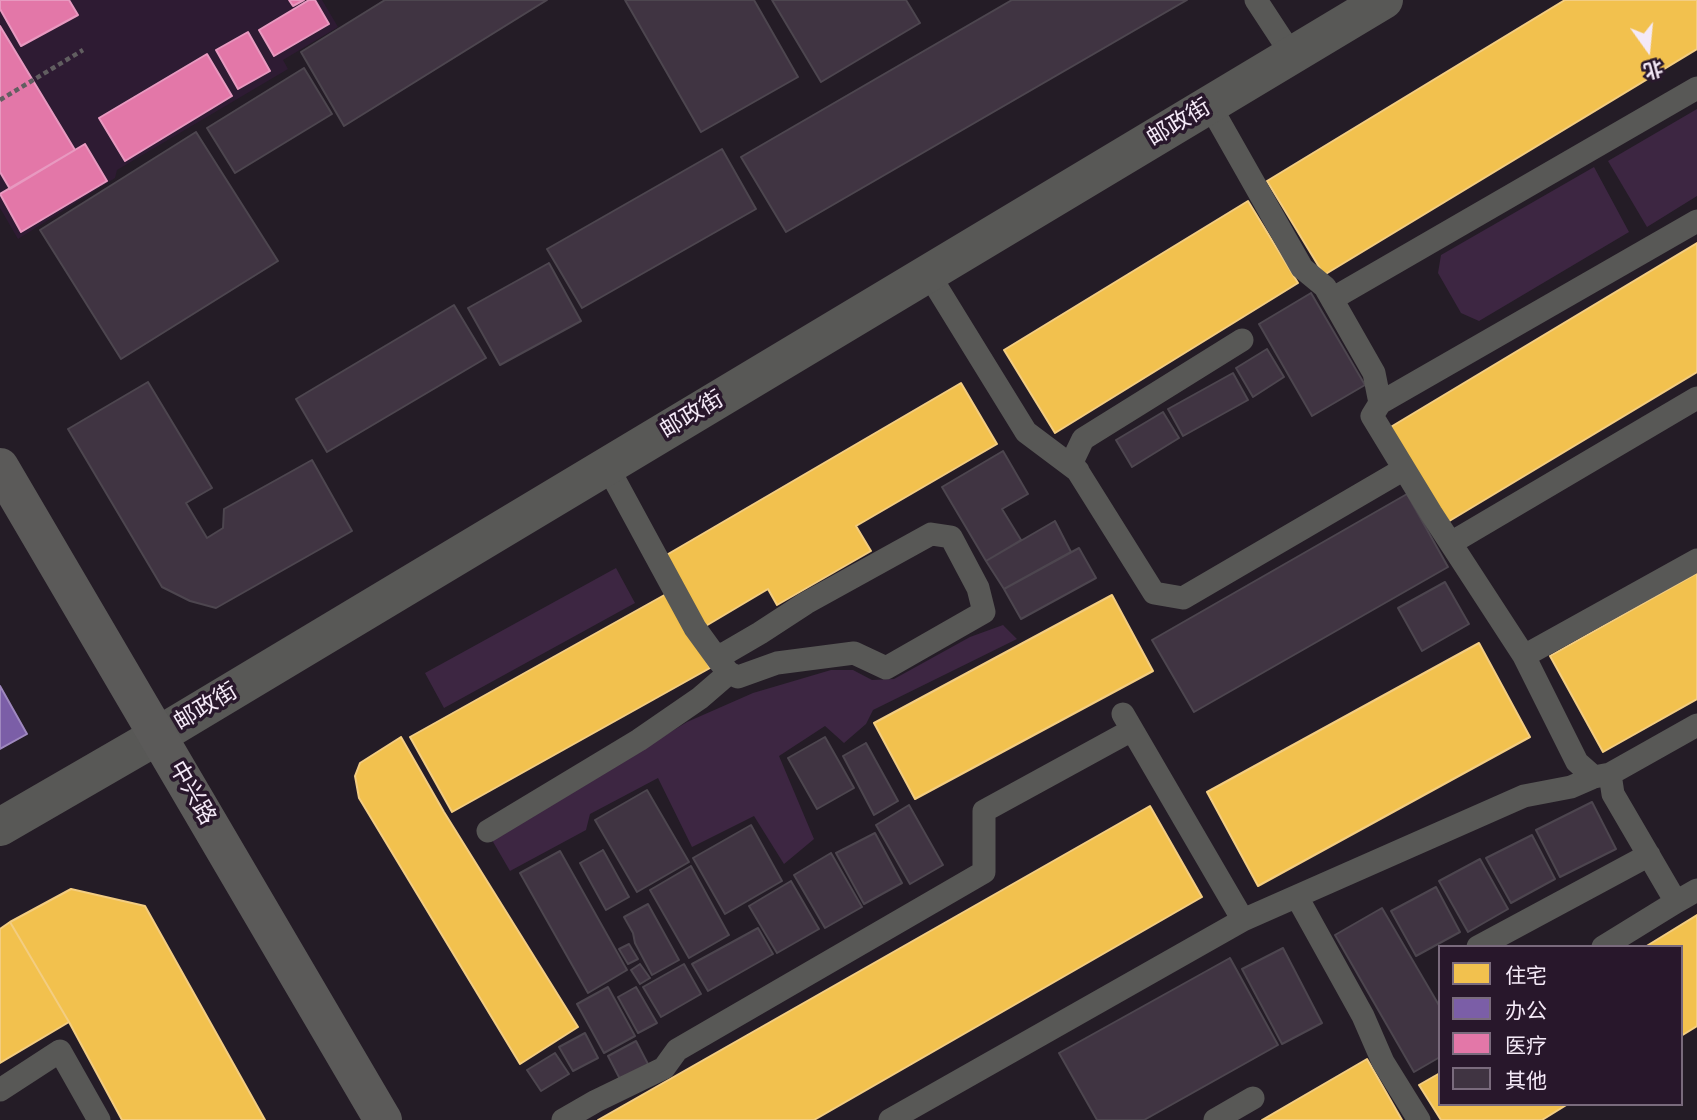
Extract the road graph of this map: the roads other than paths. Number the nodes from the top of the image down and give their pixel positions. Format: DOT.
graph roads {
  1 [pos="1256,0"];
  2 [pos="1384,0"];
  3 [pos="1292,55"];
  4 [pos="1697,88"];
  5 [pos="1209,104"];
  6 [pos="1697,221"];
  7 [pos="928,273"];
  8 [pos="1332,299"];
  9 [pos="1242,340"];
  10 [pos="1697,398"];
  11 [pos="1380,403"];
  12 [pos="607,466"];
  13 [pos="0,467"];
  14 [pos="1404,469"];
  15 [pos="1078,471"];
  16 [pos="1451,544"];
  17 [pos="1697,560"];
  18 [pos="714,654"];
  19 [pos="1524,656"];
  20 [pos="730,673"];
  21 [pos="1697,725"];
  22 [pos="159,735"];
  23 [pos="1602,775"];
  24 [pos="0,827"];
  25 [pos="488,831"];
  26 [pos="1649,855"];
  27 [pos="1697,890"];
  28 [pos="1297,897"];
  29 [pos="1675,902"];
  30 [pos="1243,920"];
  31 [pos="1482,945"];
  32 [pos="1606,945"];
  33 [pos="0,1090"];
  34 [pos="1254,1098"];
  35 [pos="99,1120"];
  36 [pos="383,1120"];
  37 [pos="563,1120"];
  38 [pos="890,1120"];
  39 [pos="1215,1120"];
  40 [pos="1419,1120"];
  1 -- 3 [label="lane"];
  2 -- 3 [label="street, 邮政街"];
  3 -- 5 [label="street, 邮政街"];
  4 -- 8 [label="lane"];
  5 -- 7 [label="street, 邮政街"];
  5 -- 8 [label="lane"];
  6 -- 11 [label="lane"];
  7 -- 12 [label="street, 邮政街"];
  7 -- 15 [label="lane"];
  8 -- 11 [label="lane"];
  9 -- 15 [label="lane"];
  10 -- 16 [label="lane"];
  11 -- 14 [label="lane"];
  12 -- 18 [label="lane"];
  12 -- 22 [label="street, 邮政街"];
  13 -- 22 [label="main road, 中兴路"];
  14 -- 15 [label="lane"];
  14 -- 16 [label="lane"];
  16 -- 19 [label="lane"];
  17 -- 19 [label="lane"];
  18 -- 20 [label="lane"];
  18 -- 20 [label="lane"];
  19 -- 23 [label="lane"];
  20 -- 25 [label="lane"];
  21 -- 23 [label="lane"];
  22 -- 24 [label="street, 邮政街"];
  22 -- 36 [label="main road, 中兴路"];
  23 -- 26 [label="lane"];
  23 -- 28 [label="lane"];
  26 -- 29 [label="lane"];
  26 -- 31 [label="lane"];
  27 -- 29 [label="lane"];
  28 -- 30 [label="lane"];
  28 -- 40 [label="lane"];
  29 -- 32 [label="lane"];
  30 -- 37 [label="lane"];
  30 -- 38 [label="lane"];
  33 -- 35 [label="lane"];
  34 -- 39 [label="lane"];
}
